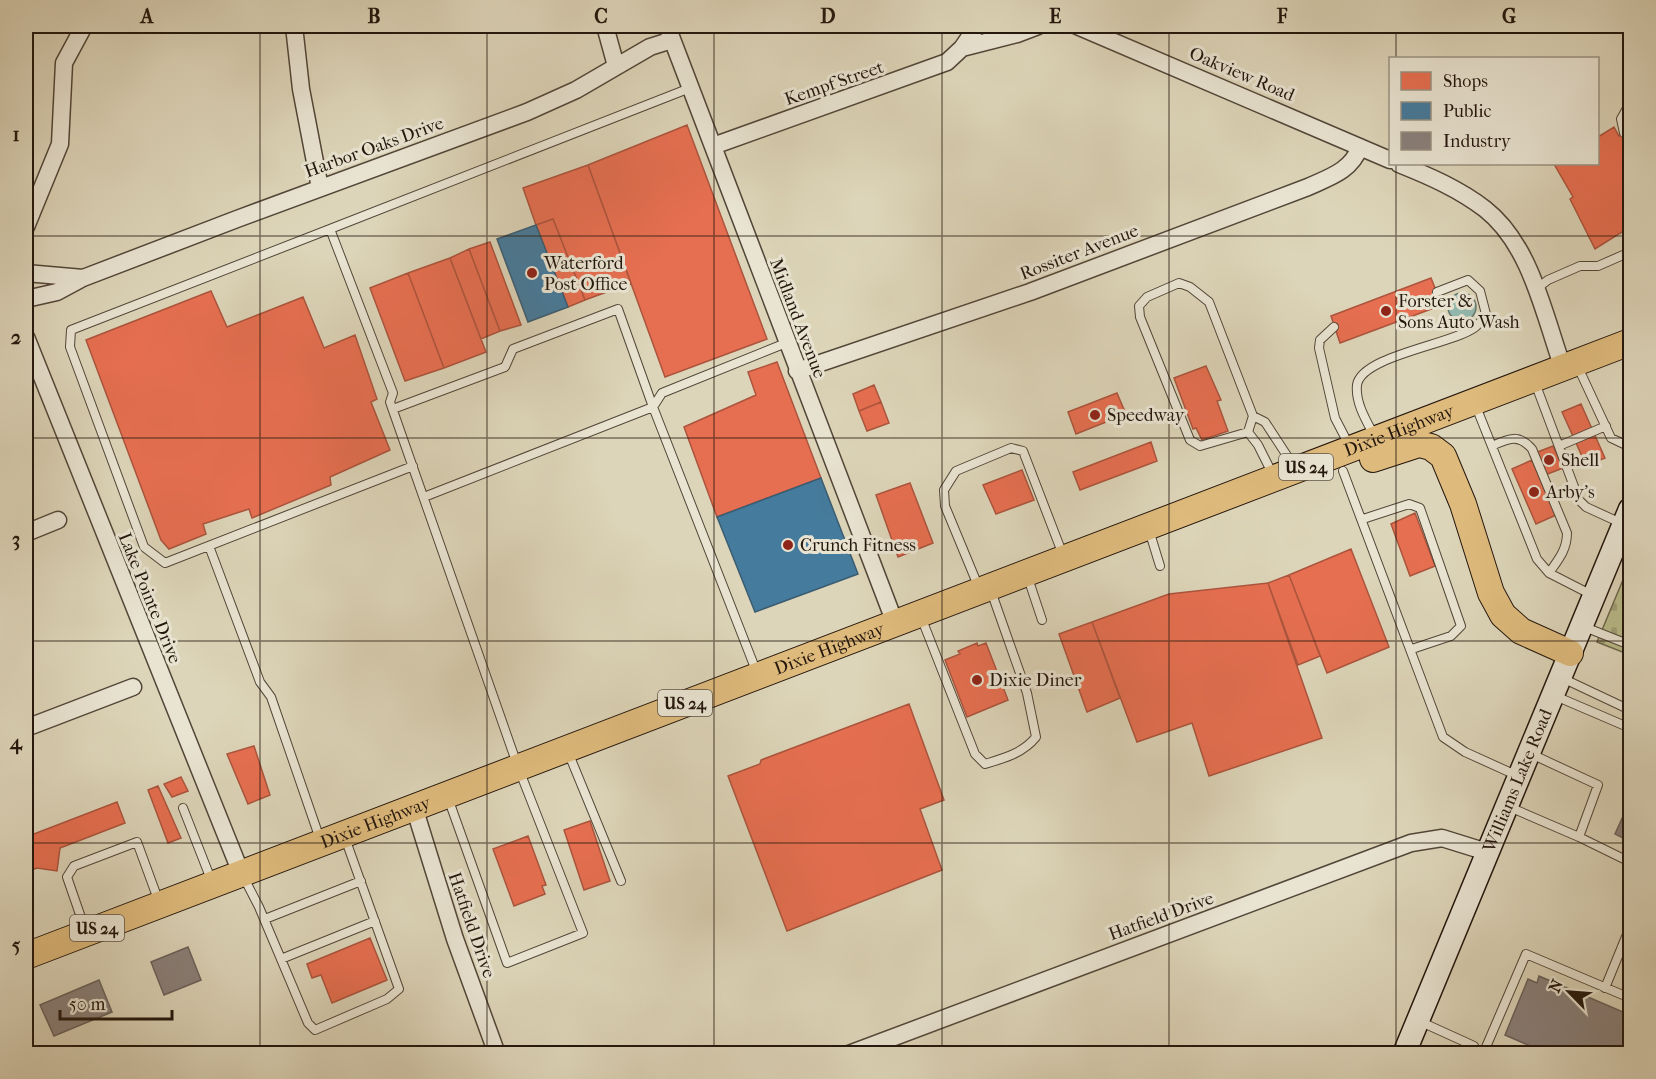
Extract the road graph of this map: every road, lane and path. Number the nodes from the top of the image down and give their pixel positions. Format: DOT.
graph roads {
  1 [pos="84,26"];
  2 [pos="294,26"];
  3 [pos="605,26"];
  4 [pos="977,26"];
  5 [pos="1038,26"];
  6 [pos="1077,26"];
  7 [pos="669,33"];
  8 [pos="962,48"];
  9 [pos="616,66"];
  10 [pos="690,88"];
  11 [pos="1630,103"];
  12 [pos="1624,133"];
  13 [pos="713,146"];
  14 [pos="1360,147"];
  15 [pos="1389,160"];
  16 [pos="1401,165"];
  17 [pos="320,188"];
  18 [pos="26,226"];
  19 [pos="330,228"];
  20 [pos="1630,252"];
  21 [pos="26,273"];
  22 [pos="83,278"];
  23 [pos="1535,289"];
  24 [pos="1437,292"];
  25 [pos="26,299"];
  26 [pos="1334,327"];
  27 [pos="26,337"];
  28 [pos="1630,342"];
  29 [pos="786,343"];
  30 [pos="1569,366"];
  31 [pos="797,371"];
  32 [pos="1534,380"];
  33 [pos="1474,402"];
  34 [pos="653,408"];
  35 [pos="393,409"];
  36 [pos="1253,416"];
  37 [pos="1606,426"];
  38 [pos="1248,432"];
  39 [pos="1376,440"];
  40 [pos="1492,446"];
  41 [pos="1559,446"];
  42 [pos="1630,447"];
  43 [pos="1347,460"];
  44 [pos="413,466"];
  45 [pos="1286,475"];
  46 [pos="424,496"];
  47 [pos="1194,510"];
  48 [pos="1627,517"];
  49 [pos="1363,519"];
  50 [pos="58,520"];
  51 [pos="1148,527"];
  52 [pos="26,533"];
  53 [pos="209,546"];
  54 [pos="1064,558"];
  55 [pos="1160,567"];
  56 [pos="1026,572"];
  57 [pos="1549,573"];
  58 [pos="985,588"];
  59 [pos="1594,596"];
  60 [pos="920,614"];
  61 [pos="1042,620"];
  62 [pos="896,623"];
  63 [pos="1582,626"];
  64 [pos="1630,645"];
  65 [pos="1412,649"];
  66 [pos="1570,653"];
  67 [pos="758,676"];
  68 [pos="1556,686"];
  69 [pos="133,687"];
  70 [pos="1630,710"];
  71 [pos="26,728"];
  72 [pos="1630,728"];
  73 [pos="567,749"];
  74 [pos="1529,753"];
  75 [pos="518,767"];
  76 [pos="1519,776"];
  77 [pos="447,795"];
  78 [pos="1507,806"];
  79 [pos="183,807"];
  80 [pos="414,807"];
  81 [pos="1579,837"];
  82 [pos="333,838"];
  83 [pos="1487,852"];
  84 [pos="1630,861"];
  85 [pos="241,873"];
  86 [pos="361,881"];
  87 [pos="621,881"];
  88 [pos="213,884"];
  89 [pos="160,904"];
  90 [pos="265,919"];
  91 [pos="375,921"];
  92 [pos="1630,927"];
  93 [pos="86,933"];
  94 [pos="26,956"];
  95 [pos="281,959"];
  96 [pos="1605,987"];
  97 [pos="1630,998"];
  98 [pos="1418,1021"];
  99 [pos="1484,1050"];
  100 [pos="1412,1051"];
  101 [pos="497,1053"];
  102 [pos="849,1053"];
  103 [pos="1476,1053"];
  104 [pos="1500,1053"];
  1 -- 18 [label="street"];
  2 -- 17 [label="street"];
  3 -- 9 [label="street"];
  4 -- 8 [label="street, Kempf Street"];
  5 -- 8 [label="street, Kempf Street"];
  6 -- 14 [label="street, Oakview Road"];
  7 -- 9 [label="street, Harbor Oaks Drive"];
  7 -- 10 [label="street, Midland Avenue"];
  8 -- 13 [label="street, Kempf Street"];
  9 -- 17 [label="street, Harbor Oaks Drive"];
  10 -- 13 [label="street, Midland Avenue"];
  10 -- 19 [label="lane"];
  11 -- 12 [label="lane"];
  13 -- 29 [label="street, Midland Avenue"];
  14 -- 15 [label="street, Oakview Road"];
  14 -- 31 [label="street, Rossiter Avenue"];
  16 -- 23 [label="street"];
  17 -- 22 [label="street, Harbor Oaks Drive"];
  19 -- 35 [label="lane"];
  19 -- 53 [label="lane"];
  20 -- 23 [label="lane"];
  21 -- 22 [label="street"];
  22 -- 25 [label="street, Harbor Oaks Drive"];
  23 -- 30 [label="street"];
  24 -- 39 [label="lane"];
  26 -- 43 [label="lane"];
  27 -- 85 [label="street, Lake Pointe Drive"];
  28 -- 30 [label="main road, Dixie Highway / US 24"];
  29 -- 31 [label="street, Midland Avenue"];
  29 -- 34 [label="lane"];
  30 -- 32 [label="main road, Dixie Highway / US 24"];
  30 -- 37 [label="lane"];
  31 -- 62 [label="street, Midland Avenue"];
  32 -- 33 [label="main road, Dixie Highway / US 24"];
  32 -- 41 [label="lane"];
  33 -- 39 [label="main road, Dixie Highway / US 24"];
  33 -- 40 [label="lane"];
  34 -- 35 [label="lane"];
  34 -- 46 [label="lane"];
  34 -- 67 [label="lane"];
  35 -- 44 [label="lane"];
  36 -- 38 [label="lane"];
  36 -- 38 [label="lane"];
  36 -- 45 [label="lane"];
  37 -- 41 [label="lane"];
  37 -- 42 [label="lane"];
  38 -- 45 [label="lane"];
  39 -- 43 [label="main road, Dixie Highway / US 24"];
  40 -- 57 [label="lane"];
  40 -- 57 [label="lane"];
  41 -- 48 [label="lane"];
  43 -- 45 [label="main road, Dixie Highway / US 24"];
  43 -- 47 [label="main road"];
  43 -- 49 [label="lane"];
  43 -- 66 [label="main road"];
  44 -- 46 [label="lane"];
  44 -- 53 [label="lane"];
  45 -- 47 [label="main road, Dixie Highway / US 24"];
  46 -- 75 [label="lane"];
  47 -- 51 [label="main road, Dixie Highway / US 24"];
  48 -- 59 [label="main road, Williams Lake Road"];
  49 -- 65 [label="lane"];
  49 -- 65 [label="lane"];
  50 -- 52 [label="street"];
  51 -- 54 [label="main road, Dixie Highway / US 24"];
  51 -- 55 [label="lane"];
  53 -- 82 [label="lane"];
  54 -- 56 [label="main road, Dixie Highway / US 24"];
  54 -- 58 [label="lane"];
  56 -- 58 [label="main road, Dixie Highway / US 24"];
  56 -- 61 [label="lane"];
  57 -- 59 [label="lane"];
  58 -- 60 [label="main road, Dixie Highway / US 24"];
  58 -- 60 [label="lane"];
  59 -- 63 [label="main road, Williams Lake Road"];
  60 -- 62 [label="main road, Dixie Highway / US 24"];
  62 -- 67 [label="main road, Dixie Highway / US 24"];
  63 -- 64 [label="lane"];
  63 -- 66 [label="main road, Williams Lake Road"];
  65 -- 76 [label="lane"];
  66 -- 68 [label="main road, Williams Lake Road"];
  67 -- 73 [label="main road, Dixie Highway / US 24"];
  68 -- 70 [label="lane"];
  68 -- 72 [label="lane"];
  68 -- 74 [label="main road, Williams Lake Road"];
  69 -- 71 [label="street"];
  73 -- 75 [label="main road, Dixie Highway / US 24"];
  73 -- 87 [label="lane"];
  74 -- 76 [label="main road, Williams Lake Road"];
  74 -- 81 [label="lane"];
  75 -- 77 [label="main road, Dixie Highway / US 24"];
  75 -- 77 [label="lane"];
  76 -- 78 [label="main road, Williams Lake Road"];
  77 -- 80 [label="main road, Dixie Highway / US 24"];
  78 -- 81 [label="lane"];
  78 -- 83 [label="main road, Williams Lake Road"];
  79 -- 88 [label="lane"];
  80 -- 82 [label="main road, Dixie Highway / US 24"];
  80 -- 101 [label="street, Hatfield Drive"];
  81 -- 84 [label="lane"];
  82 -- 85 [label="main road, Dixie Highway / US 24"];
  82 -- 86 [label="lane"];
  83 -- 98 [label="main road, Williams Lake Road"];
  83 -- 102 [label="street, Hatfield Drive"];
  85 -- 88 [label="main road, Dixie Highway / US 24"];
  85 -- 90 [label="lane"];
  86 -- 90 [label="lane"];
  86 -- 91 [label="lane"];
  88 -- 89 [label="main road, Dixie Highway / US 24"];
  89 -- 93 [label="main road, Dixie Highway / US 24"];
  89 -- 93 [label="lane"];
  90 -- 95 [label="lane"];
  91 -- 95 [label="lane"];
  91 -- 95 [label="lane"];
  92 -- 96 [label="lane"];
  93 -- 94 [label="main road, Dixie Highway / US 24"];
  96 -- 97 [label="lane"];
  96 -- 99 [label="lane"];
  98 -- 100 [label="main road, Williams Lake Road"];
  98 -- 103 [label="lane"];
  99 -- 104 [label="lane"];
}
